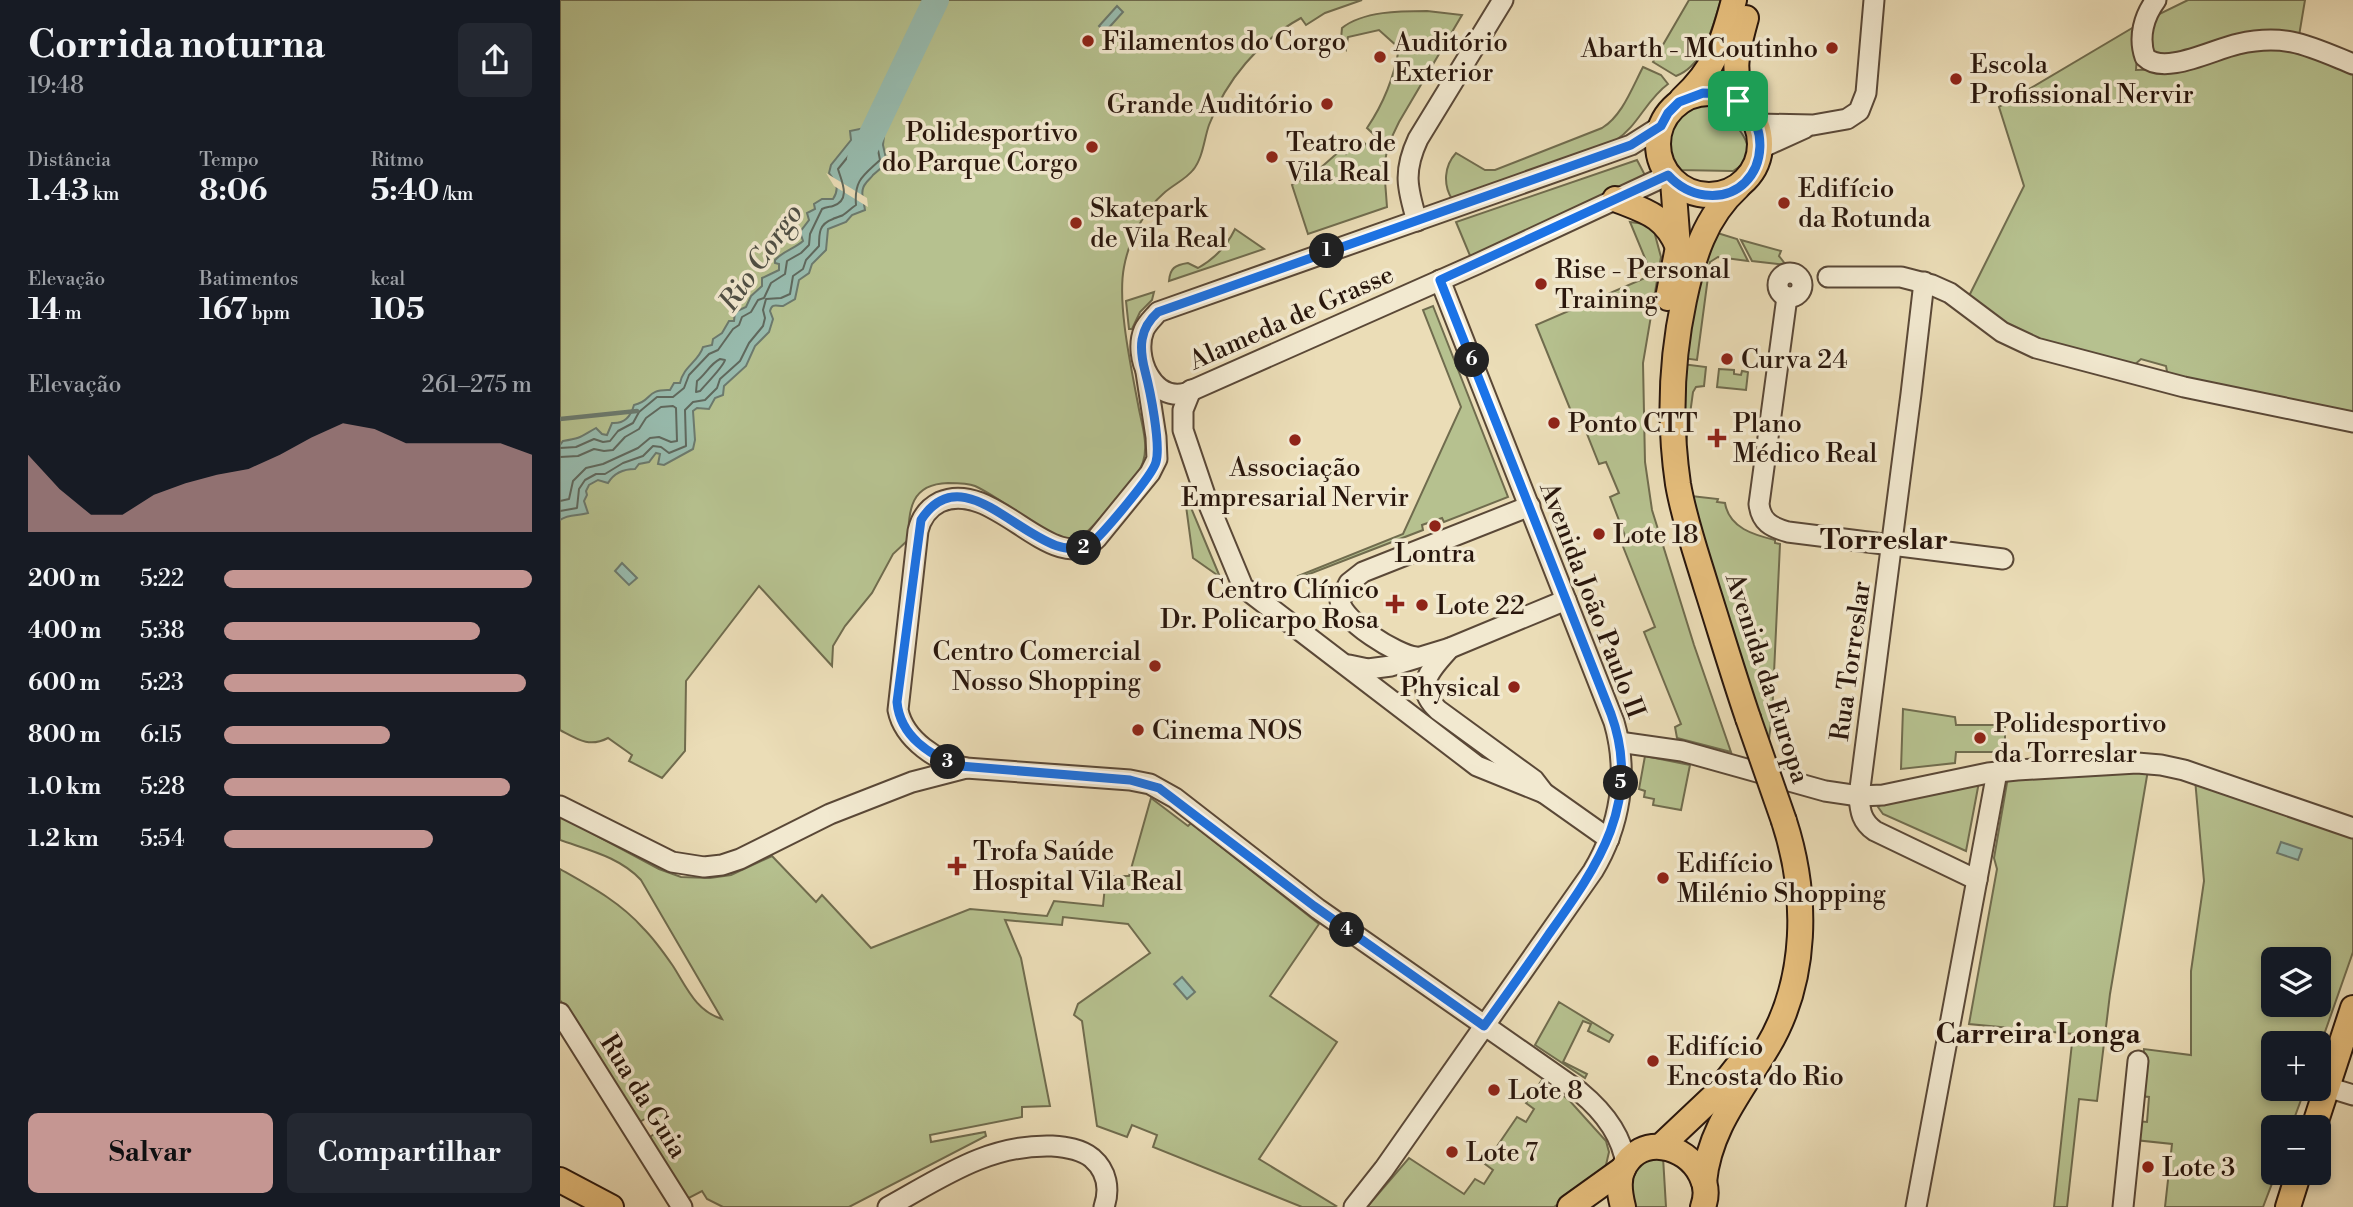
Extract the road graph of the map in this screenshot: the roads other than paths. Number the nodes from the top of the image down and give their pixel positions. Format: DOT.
graph roads {
  1 [pos="1503,0"];
  2 [pos="1517,0"];
  3 [pos="1734,0"];
  4 [pos="1751,0"];
  5 [pos="1874,0"];
  6 [pos="2156,0"];
  7 [pos="2353,64"];
  8 [pos="1679,102"];
  9 [pos="1661,126"];
  10 [pos="1755,127"];
  11 [pos="1671,178"];
  12 [pos="1738,187"];
  13 [pos="1615,199"];
  14 [pos="1424,219"];
  15 [pos="1678,247"];
  16 [pos="1828,277"];
  17 [pos="1440,280"];
  18 [pos="1923,282"];
  19 [pos="1787,297"];
  20 [pos="1146,371"];
  21 [pos="1191,390"];
  22 [pos="2353,422"];
  23 [pos="1530,506"];
  24 [pos="1892,545"];
  25 [pos="2003,559"];
  26 [pos="1566,600"];
  27 [pos="1450,648"];
  28 [pos="1416,657"];
  29 [pos="1338,660"];
  30 [pos="1740,720"];
  31 [pos="1619,742"];
  32 [pos="966,768"];
  33 [pos="1997,772"];
  34 [pos="1544,793"];
  35 [pos="1859,796"];
  36 [pos="560,806"];
  37 [pos="1777,824"];
  38 [pos="2353,828"];
  39 [pos="1609,839"];
  40 [pos="1977,880"];
  41 [pos="2353,1008"];
  42 [pos="560,1013"];
  43 [pos="1484,1026"];
  44 [pos="2138,1061"];
  45 [pos="2331,1075"];
  46 [pos="2331,1088"];
  47 [pos="2353,1095"];
  48 [pos="1661,1146"];
  49 [pos="1624,1167"];
  50 [pos="560,1180"];
  51 [pos="2296,1185"];
  52 [pos="1705,1199"];
  53 [pos="611,1207"];
  54 [pos="682,1207"];
  55 [pos="888,1207"];
  56 [pos="1104,1207"];
  57 [pos="1354,1207"];
  58 [pos="1570,1207"];
  59 [pos="1623,1207"];
  60 [pos="1916,1207"];
  61 [pos="2123,1207"];
  62 [pos="2288,1207"];
  1 -- 14 [label="street"];
  2 -- 14 [label="street"];
  3 -- 8 [label="main road"];
  4 -- 10 [label="main road"];
  5 -- 10 [label="street"];
  6 -- 7 [label="street"];
  8 -- 9 [label="main road"];
  8 -- 10 [label="main road"];
  9 -- 11 [label="main road"];
  9 -- 14 [label="street, Alameda de Grasse"];
  10 -- 12 [label="main road"];
  11 -- 12 [label="main road"];
  11 -- 13 [label="street, Alameda de Grasse"];
  11 -- 15 [label="main road, Avenida da Europa"];
  12 -- 30 [label="main road, Avenida da Europa"];
  13 -- 15 [label="main road"];
  13 -- 17 [label="street, Alameda de Grasse"];
  14 -- 20 [label="street, Alameda de Grasse"];
  15 -- 30 [label="main road, Avenida da Europa"];
  16 -- 18 [label="street"];
  17 -- 21 [label="street, Alameda de Grasse"];
  17 -- 23 [label="street, Avenida João Paulo II"];
  18 -- 22 [label="street"];
  18 -- 24 [label="street, Rua Torreslar"];
  19 -- 24 [label="street"];
  20 -- 21 [label="street, Alameda de Grasse"];
  20 -- 32 [label="street"];
  21 -- 29 [label="street"];
  23 -- 26 [label="street, Avenida João Paulo II"];
  23 -- 28 [label="street"];
  24 -- 25 [label="street"];
  24 -- 35 [label="street, Rua Torreslar"];
  26 -- 27 [label="street"];
  26 -- 31 [label="street, Avenida João Paulo II"];
  27 -- 28 [label="street"];
  27 -- 34 [label="street"];
  28 -- 29 [label="street"];
  29 -- 34 [label="street"];
  30 -- 37 [label="main road, Avenida da Europa"];
  31 -- 35 [label="street"];
  31 -- 39 [label="street, Avenida João Paulo II"];
  32 -- 36 [label="street"];
  32 -- 43 [label="street"];
  33 -- 35 [label="street"];
  33 -- 38 [label="street"];
  33 -- 40 [label="street"];
  34 -- 39 [label="street"];
  35 -- 40 [label="street"];
  37 -- 48 [label="main road, Avenida da Europa"];
  37 -- 52 [label="main road, Avenida da Europa"];
  39 -- 43 [label="street, Avenida João Paulo II"];
  40 -- 60 [label="street"];
  41 -- 45 [label="main road"];
  42 -- 54 [label="street, Rua da Guia"];
  43 -- 49 [label="street"];
  43 -- 57 [label="street, Avenida João Paulo II"];
  44 -- 61 [label="street"];
  46 -- 47 [label="street"];
  48 -- 49 [label="main road, Avenida da Europa"];
  48 -- 52 [label="main road"];
  49 -- 58 [label="main road, Avenida da Europa"];
  49 -- 59 [label="main road"];
  50 -- 53 [label="main road"];
  51 -- 62 [label="main road"];
  55 -- 56 [label="street"];
}
